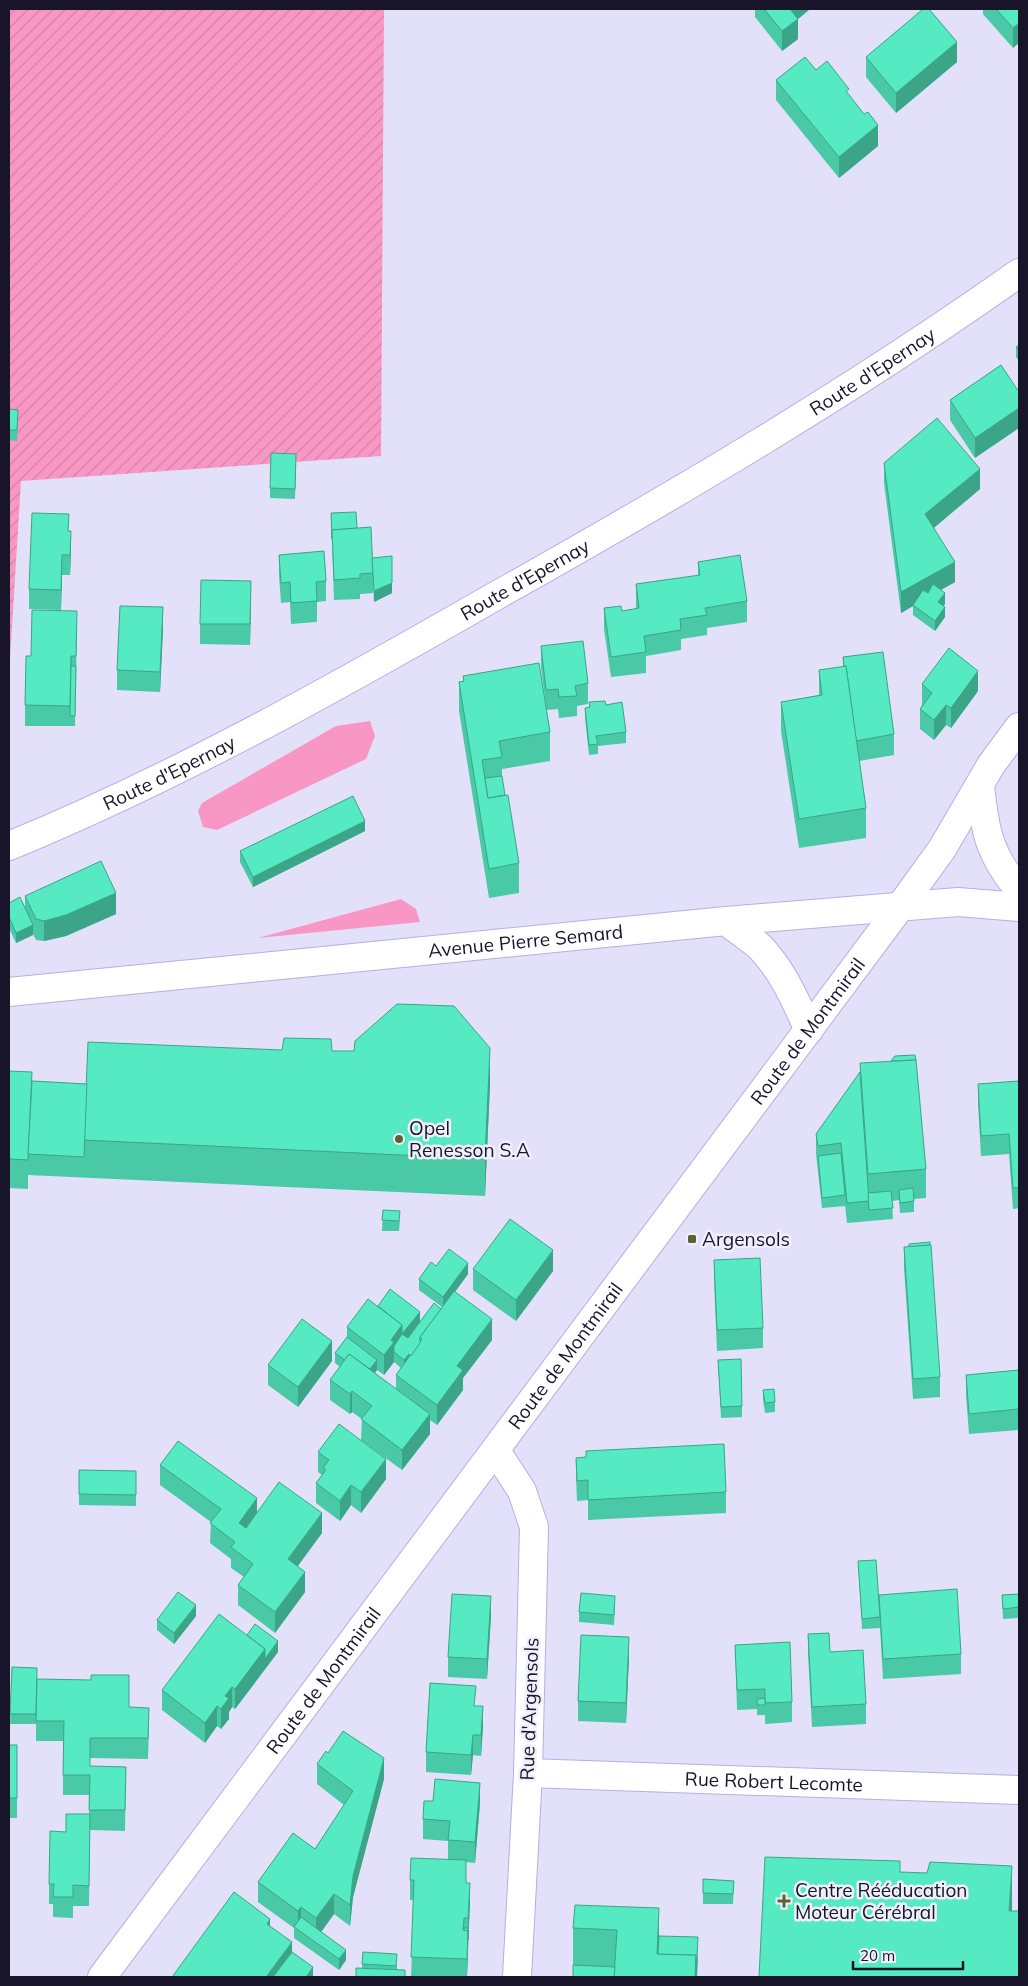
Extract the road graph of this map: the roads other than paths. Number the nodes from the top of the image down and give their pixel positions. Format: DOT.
graph roads {
  1 [pos="1019,273"];
  2 [pos="1019,727"];
  3 [pos="980,786"];
  4 [pos="9,846"];
  5 [pos="1019,890"];
  6 [pos="900,907"];
  7 [pos="1019,907"];
  8 [pos="726,921"];
  9 [pos="16,986"];
  10 [pos="809,1030"];
  11 [pos="496,1451"];
  12 [pos="528,1773"];
  13 [pos="1019,1790"];
  14 [pos="102,1977"];
  15 [pos="517,1977"];
  1 -- 4 [label="main road, Route d'Epernay"];
  2 -- 3 [label="main road, Route de Montmirail"];
  3 -- 5 [label="main road"];
  3 -- 6 [label="main road, Route de Montmirail"];
  6 -- 7 [label="main road, Avenue Pierre Semard"];
  6 -- 8 [label="main road, Avenue Pierre Semard"];
  6 -- 10 [label="main road, Route de Montmirail"];
  8 -- 9 [label="main road, Avenue Pierre Semard"];
  8 -- 10 [label="main road"];
  10 -- 11 [label="main road, Route de Montmirail"];
  11 -- 12 [label="main road, Rue d'Argensols"];
  11 -- 14 [label="main road, Route de Montmirail"];
  12 -- 13 [label="main road, Rue Robert Lecomte"];
  12 -- 15 [label="main road, Rue d'Argensols"];
}
